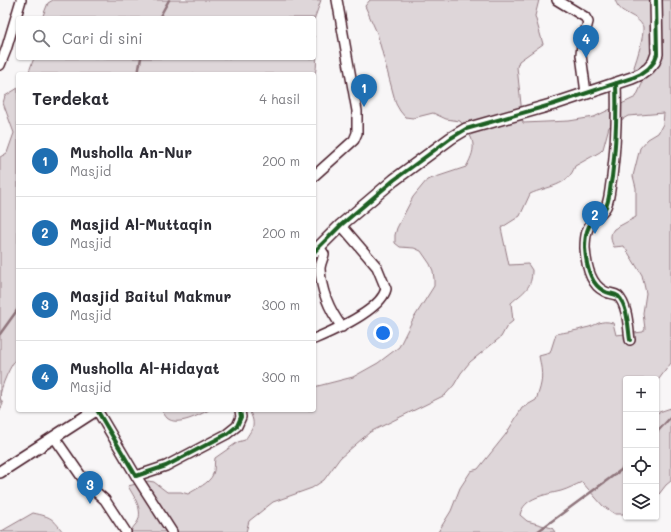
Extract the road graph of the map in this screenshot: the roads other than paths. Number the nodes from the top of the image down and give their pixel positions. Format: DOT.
graph roads {
  1 [pos="21,0"];
  2 [pos="337,0"];
  3 [pos="557,0"];
  4 [pos="656,0"];
  5 [pos="16,16"];
  6 [pos="16,17"];
  7 [pos="0,65"];
  8 [pos="616,83"];
  9 [pos="586,93"];
  10 [pos="316,174"];
  11 [pos="341,225"];
  12 [pos="317,249"];
  13 [pos="342,327"];
  14 [pos="316,339"];
  15 [pos="630,340"];
  16 [pos="94,412"];
  17 [pos="98,412"];
  18 [pos="240,412"];
  19 [pos="54,437"];
  20 [pos="0,472"];
  21 [pos="136,476"];
  22 [pos="126,532"];
  23 [pos="172,532"];
  1 -- 5 [label="street"];
  2 -- 10 [label="street"];
  3 -- 9 [label="street"];
  4 -- 8 [label="street"];
  6 -- 7 [label="street"];
  8 -- 9 [label="street"];
  8 -- 15 [label="street"];
  9 -- 11 [label="street"];
  11 -- 12 [label="street"];
  11 -- 13 [label="street"];
  12 -- 13 [label="street"];
  13 -- 14 [label="street"];
  16 -- 19 [label="street"];
  17 -- 21 [label="street"];
  18 -- 21 [label="street"];
  19 -- 20 [label="street"];
  19 -- 22 [label="street"];
  21 -- 23 [label="street"];
}
